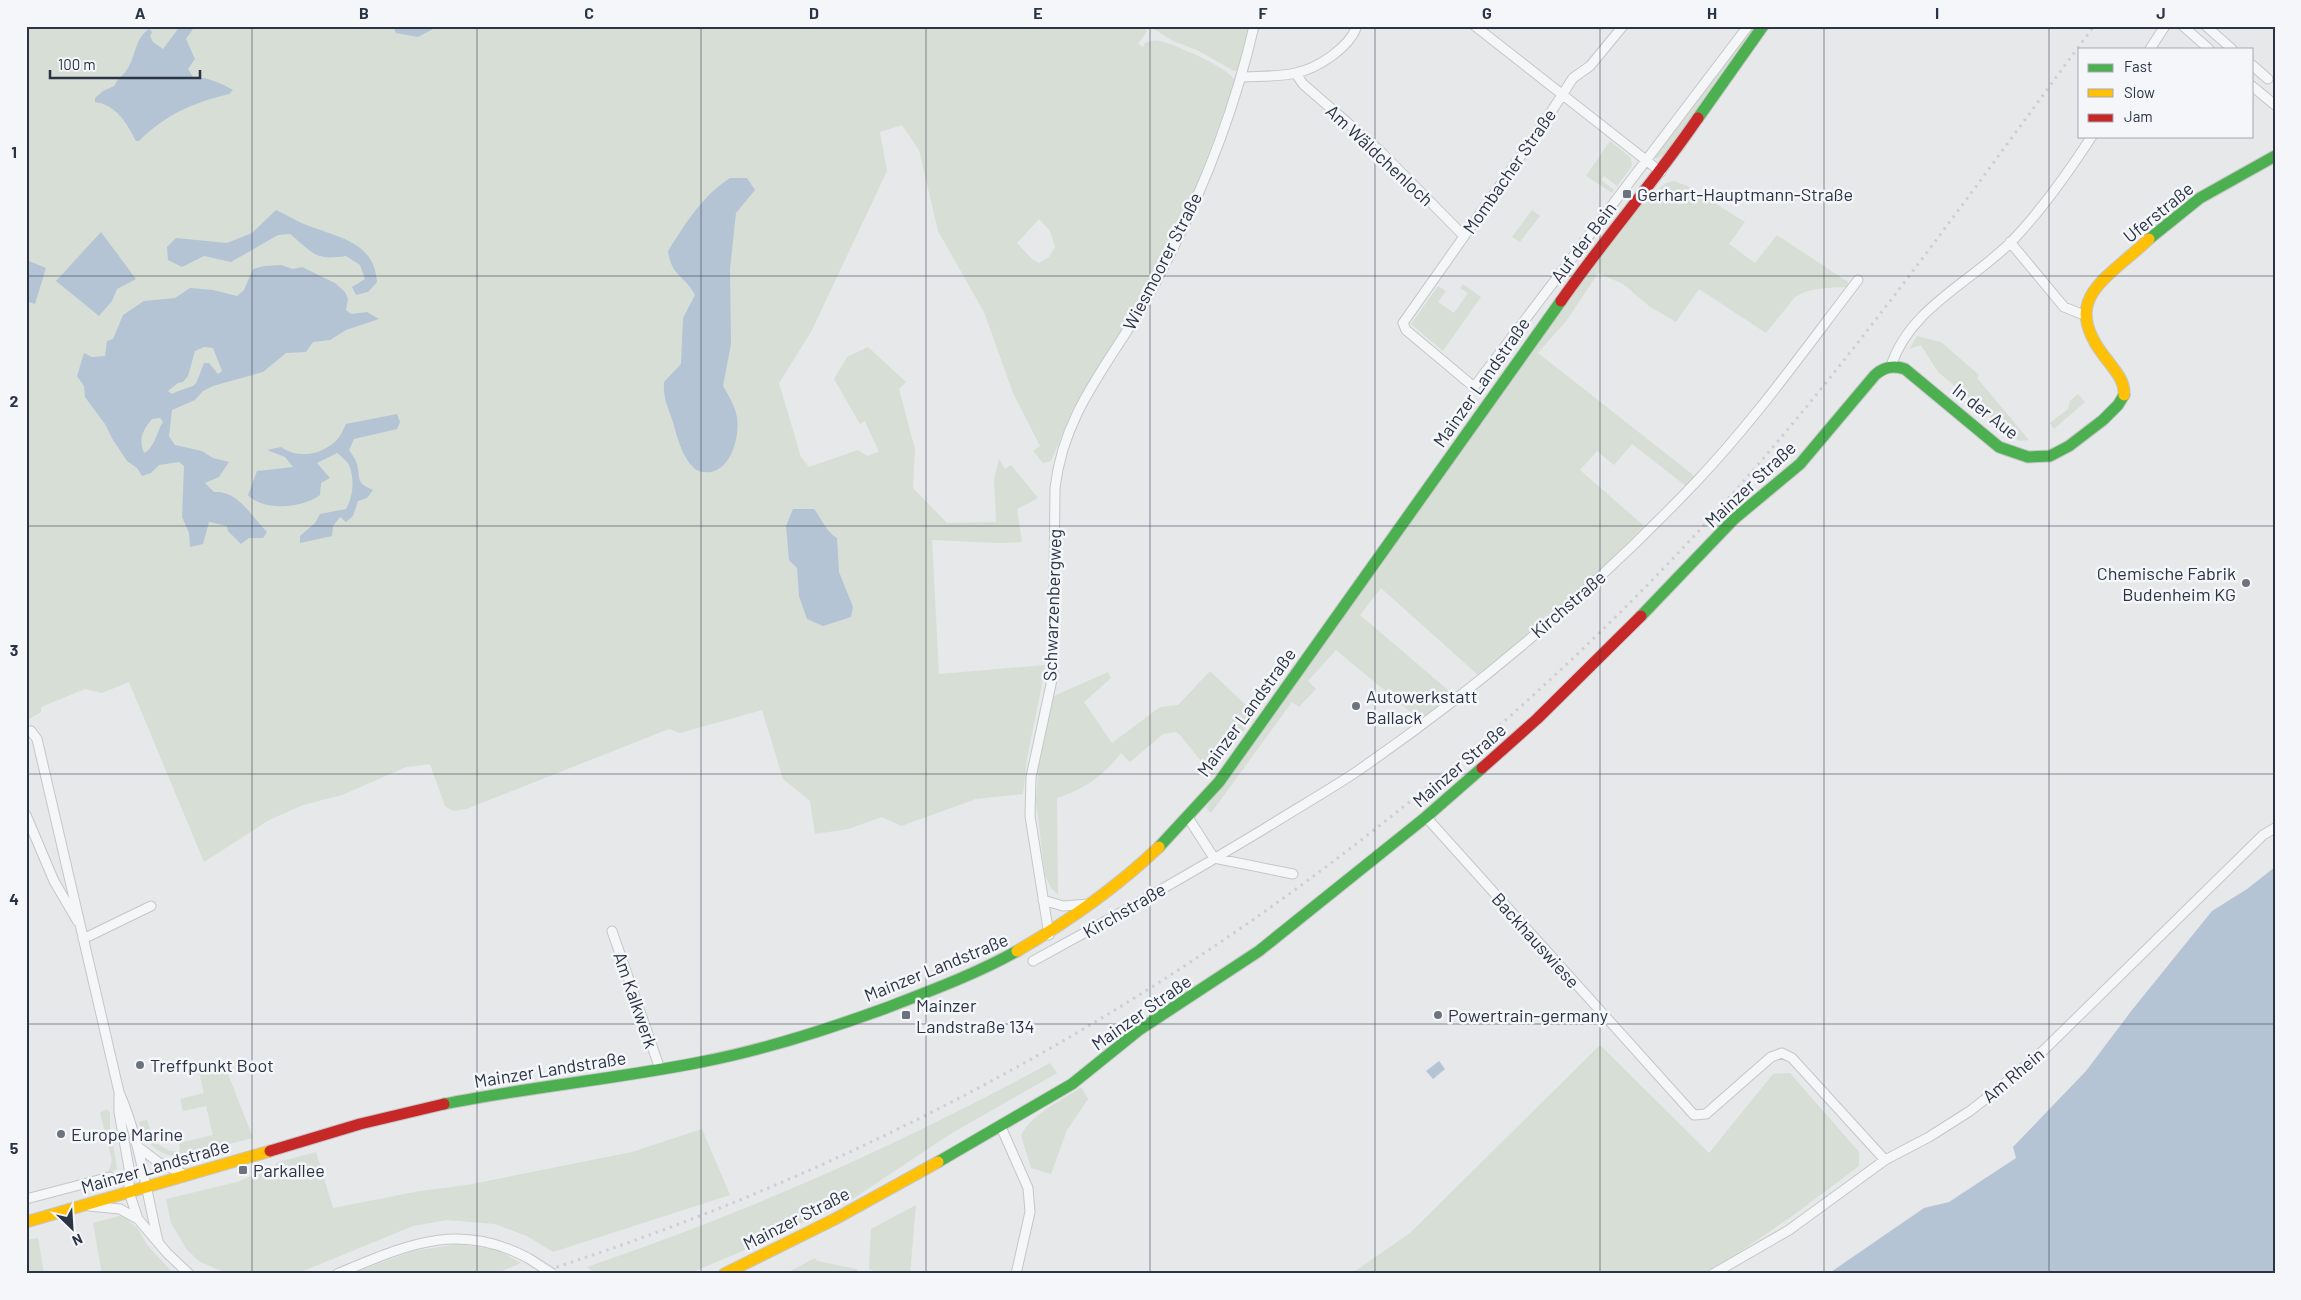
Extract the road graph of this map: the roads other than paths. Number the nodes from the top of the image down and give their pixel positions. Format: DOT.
graph roads {
  1 [pos="1254,26"];
  2 [pos="1357,26"];
  3 [pos="1475,26"];
  4 [pos="1623,26"];
  5 [pos="1748,26"];
  6 [pos="1764,26"];
  7 [pos="1772,26"];
  8 [pos="2165,26"];
  9 [pos="2183,26"];
  10 [pos="2206,26"];
  11 [pos="1753,40"];
  12 [pos="2151,48"];
  13 [pos="2208,48"];
  14 [pos="2231,48"];
  15 [pos="2254,68"];
  16 [pos="1296,74"];
  17 [pos="1241,77"];
  18 [pos="2268,79"];
  19 [pos="2256,89"];
  20 [pos="1560,95"];
  21 [pos="2275,105"];
  22 [pos="2091,138"];
  23 [pos="2275,156"];
  24 [pos="1645,160"];
  25 [pos="1660,172"];
  26 [pos="1464,236"];
  27 [pos="2010,242"];
  28 [pos="1858,280"];
  29 [pos="2084,315"];
  30 [pos="1404,323"];
  31 [pos="1891,366"];
  32 [pos="1055,488"];
  33 [pos="29,732"];
  34 [pos="26,815"];
  35 [pos="1426,817"];
  36 [pos="1189,818"];
  37 [pos="2275,828"];
  38 [pos="1214,858"];
  39 [pos="1293,874"];
  40 [pos="1043,900"];
  41 [pos="1097,902"];
  42 [pos="151,906"];
  43 [pos="81,926"];
  44 [pos="612,931"];
  45 [pos="1049,934"];
  46 [pos="83,939"];
  47 [pos="1033,962"];
  48 [pos="660,1069"];
  49 [pos="119,1092"];
  50 [pos="1000,1127"];
  51 [pos="137,1146"];
  52 [pos="1885,1160"];
  53 [pos="186,1175"];
  54 [pos="110,1177"];
  55 [pos="148,1186"];
  56 [pos="129,1192"];
  57 [pos="26,1199"];
  58 [pos="81,1206"];
  59 [pos="138,1219"];
  60 [pos="26,1222"];
  61 [pos="158,1241"];
  62 [pos="189,1274"];
  63 [pos="337,1274"];
  64 [pos="553,1274"];
  65 [pos="724,1274"];
  66 [pos="1016,1274"];
  67 [pos="1713,1274"];
  1 -- 17 [label="street, Wiesmoorer Straße"];
  2 -- 16 [label="street"];
  3 -- 20 [label="street"];
  4 -- 20 [label="street, Mombacher Straße"];
  5 -- 24 [label="street, Auf der Bein"];
  6 -- 11 [label="main road, Mainzer Landstraße"];
  7 -- 11 [label="street"];
  8 -- 12 [label="street"];
  9 -- 13 [label="street"];
  10 -- 14 [label="street"];
  11 -- 25 [label="main road, Mainzer Landstraße"];
  15 -- 18 [label="street"];
  16 -- 17 [label="street"];
  16 -- 26 [label="street, Am Wäldchenloch"];
  17 -- 32 [label="street, Wiesmoorer Straße"];
  19 -- 21 [label="street"];
  20 -- 24 [label="street"];
  20 -- 26 [label="street, Mombacher Straße"];
  22 -- 27 [label="street"];
  23 -- 29 [label="main road, Uferstraße"];
  24 -- 25 [label="street"];
  24 -- 30 [label="street, Auf der Bein"];
  25 -- 36 [label="main road, Mainzer Landstraße"];
  26 -- 30 [label="street, Mombacher Straße"];
  27 -- 29 [label="street"];
  27 -- 31 [label="street"];
  28 -- 38 [label="street, Kirchstraße"];
  29 -- 31 [label="main road, In der Aue"];
  31 -- 35 [label="main road, Mainzer Straße"];
  32 -- 40 [label="street, Schwarzenbergweg"];
  33 -- 43 [label="street"];
  34 -- 43 [label="street"];
  35 -- 50 [label="main road, Mainzer Straße"];
  35 -- 52 [label="street, Backhauswiese"];
  36 -- 38 [label="street"];
  36 -- 41 [label="main road, Mainzer Landstraße"];
  37 -- 52 [label="street, Am Rhein"];
  38 -- 39 [label="street"];
  38 -- 47 [label="street, Kirchstraße"];
  40 -- 41 [label="street"];
  40 -- 45 [label="street, Schwarzenbergweg"];
  41 -- 45 [label="main road, Mainzer Landstraße"];
  42 -- 46 [label="street"];
  43 -- 46 [label="street"];
  44 -- 48 [label="street, Am Kalkwerk"];
  45 -- 48 [label="main road, Mainzer Landstraße"];
  46 -- 49 [label="street"];
  48 -- 53 [label="main road, Mainzer Landstraße"];
  49 -- 51 [label="street"];
  49 -- 56 [label="street"];
  50 -- 65 [label="main road, Mainzer Straße"];
  50 -- 66 [label="street"];
  51 -- 53 [label="street"];
  51 -- 55 [label="street"];
  52 -- 67 [label="street, Am Rhein"];
  53 -- 55 [label="main road, Mainzer Landstraße"];
  54 -- 57 [label="street, Mainzer Landstraße"];
  55 -- 56 [label="main road, Mainzer Landstraße"];
  55 -- 61 [label="street"];
  56 -- 58 [label="main road, Mainzer Landstraße"];
  56 -- 59 [label="street"];
  58 -- 59 [label="street"];
  58 -- 60 [label="main road, Mainzer Landstraße"];
  59 -- 61 [label="street"];
  61 -- 62 [label="street"];
  63 -- 64 [label="street, bridge"];
}
